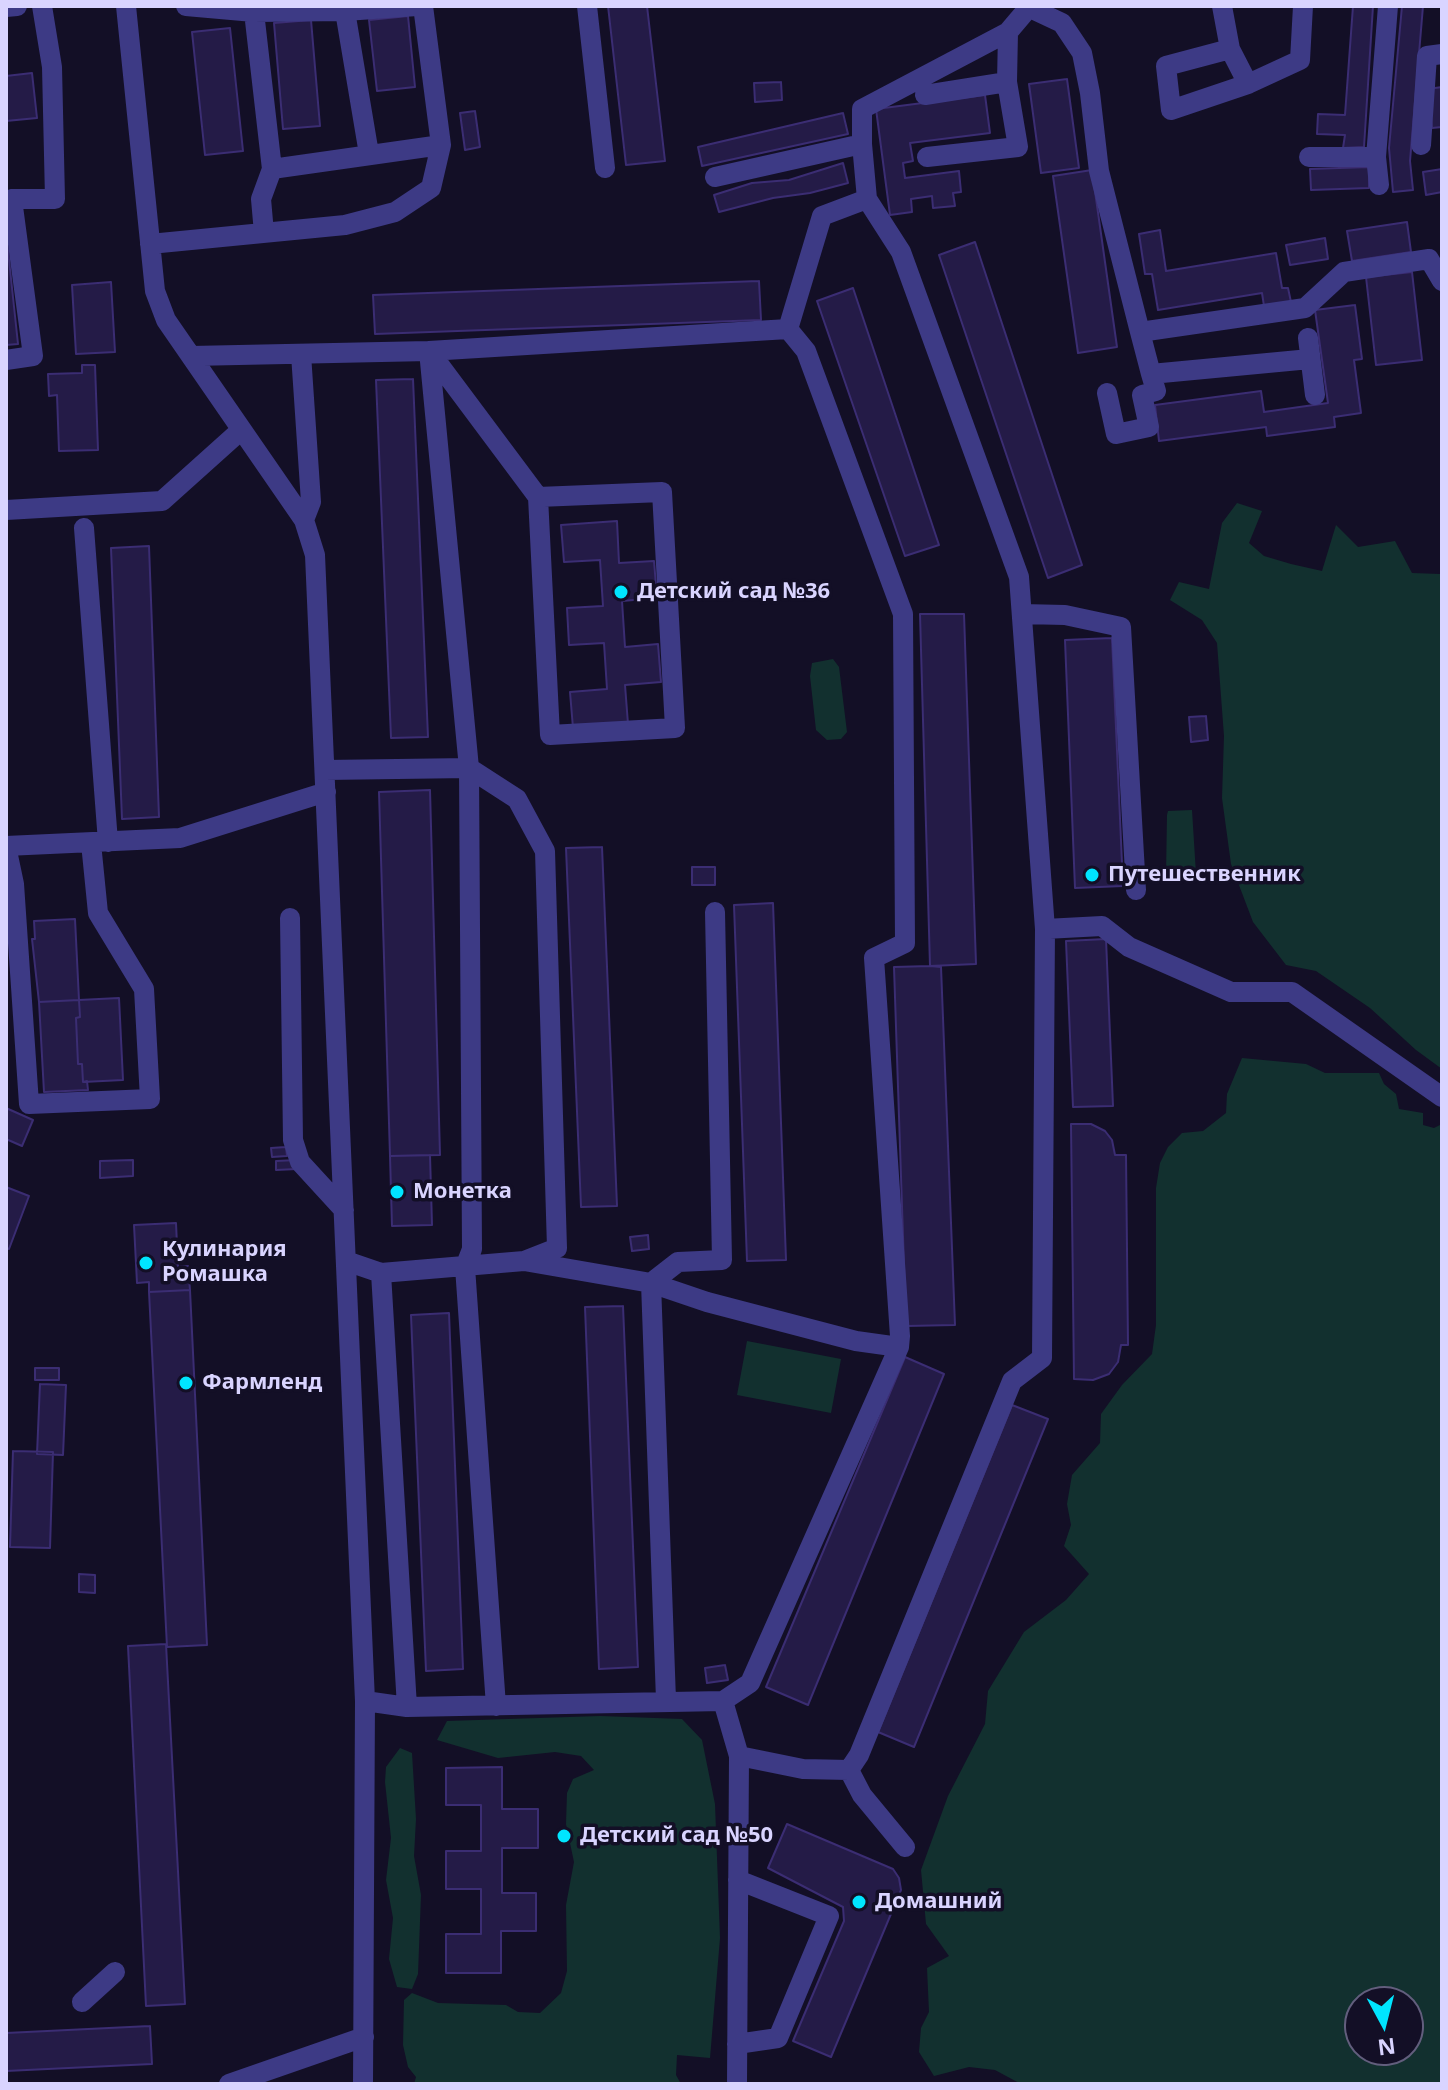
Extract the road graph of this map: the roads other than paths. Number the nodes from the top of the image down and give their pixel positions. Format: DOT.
graph roads {
  1 [pos="17,6"];
  2 [pos="42,6"];
  3 [pos="126,6"];
  4 [pos="186,6"];
  5 [pos="420,6"];
  6 [pos="587,6"];
  7 [pos="1222,6"];
  8 [pos="1303,6"];
  9 [pos="1388,6"];
  10 [pos="6,7"];
  11 [pos="1030,7"];
  12 [pos="345,11"];
  13 [pos="254,12"];
  14 [pos="1008,32"];
  15 [pos="1230,49"];
  16 [pos="1442,54"];
  17 [pos="1007,82"];
  18 [pos="1248,84"];
  19 [pos="925,95"];
  20 [pos="862,144"];
  21 [pos="441,145"];
  22 [pos="1421,145"];
  23 [pos="369,154"];
  24 [pos="927,157"];
  25 [pos="1309,157"];
  26 [pos="1376,157"];
  27 [pos="605,168"];
  28 [pos="272,169"];
  29 [pos="715,177"];
  30 [pos="1379,185"];
  31 [pos="867,199"];
  32 [pos="264,233"];
  33 [pos="150,244"];
  34 [pos="1442,281"];
  35 [pos="788,329"];
  36 [pos="1140,332"];
  37 [pos="429,351"];
  38 [pos="301,354"];
  39 [pos="191,356"];
  40 [pos="6,360"];
  41 [pos="1151,374"];
  42 [pos="1107,393"];
  43 [pos="1315,395"];
  44 [pos="240,431"];
  45 [pos="538,497"];
  46 [pos="6,510"];
  47 [pos="304,520"];
  48 [pos="84,528"];
  49 [pos="1022,614"];
  50 [pos="469,768"];
  51 [pos="325,770"];
  52 [pos="326,792"];
  53 [pos="100,843"];
  54 [pos="6,846"];
  55 [pos="1136,890"];
  56 [pos="715,912"];
  57 [pos="290,918"];
  58 [pos="1045,929"];
  59 [pos="1442,1097"];
  60 [pos="344,1210"];
  61 [pos="346,1261"];
  62 [pos="524,1261"];
  63 [pos="465,1267"];
  64 [pos="381,1273"];
  65 [pos="651,1283"];
  66 [pos="899,1347"];
  67 [pos="666,1700"];
  68 [pos="365,1701"];
  69 [pos="723,1701"];
  70 [pos="496,1706"];
  71 [pos="407,1707"];
  72 [pos="739,1756"];
  73 [pos="849,1770"];
  74 [pos="905,1847"];
  75 [pos="738,1880"];
  76 [pos="115,1972"];
  77 [pos="82,2002"];
  78 [pos="364,2037"];
  79 [pos="737,2044"];
  80 [pos="229,2084"];
  81 [pos="363,2084"];
  82 [pos="737,2084"];
  1 -- 10 [label="street"];
  2 -- 40 [label="street"];
  3 -- 33 [label="street"];
  4 -- 13 [label="street"];
  5 -- 12 [label="street"];
  5 -- 21 [label="street"];
  6 -- 27 [label="street"];
  7 -- 15 [label="street"];
  8 -- 18 [label="street"];
  9 -- 26 [label="street"];
  11 -- 14 [label="street"];
  11 -- 36 [label="street"];
  12 -- 13 [label="street"];
  12 -- 23 [label="street"];
  13 -- 28 [label="street"];
  14 -- 17 [label="street"];
  14 -- 20 [label="street"];
  15 -- 18 [label="street"];
  15 -- 18 [label="street"];
  16 -- 22 [label="street"];
  17 -- 19 [label="street"];
  17 -- 24 [label="street"];
  20 -- 29 [label="street"];
  20 -- 31 [label="street"];
  21 -- 23 [label="street"];
  21 -- 32 [label="street"];
  23 -- 28 [label="street"];
  25 -- 26 [label="street"];
  26 -- 30 [label="street"];
  28 -- 32 [label="street"];
  31 -- 35 [label="street"];
  31 -- 49 [label="street"];
  32 -- 33 [label="street"];
  33 -- 39 [label="street"];
  34 -- 36 [label="street"];
  35 -- 37 [label="street"];
  35 -- 66 [label="street"];
  36 -- 41 [label="street"];
  37 -- 38 [label="street"];
  37 -- 45 [label="street"];
  37 -- 50 [label="street"];
  38 -- 39 [label="street"];
  38 -- 47 [label="street"];
  39 -- 44 [label="street"];
  41 -- 42 [label="street"];
  41 -- 43 [label="street"];
  44 -- 46 [label="street"];
  44 -- 47 [label="street"];
  45 -- 45 [label="street"];
  47 -- 51 [label="street"];
  48 -- 53 [label="street"];
  49 -- 55 [label="street"];
  49 -- 58 [label="street"];
  50 -- 51 [label="street"];
  50 -- 62 [label="street"];
  50 -- 63 [label="street"];
  51 -- 52 [label="street"];
  52 -- 53 [label="street"];
  52 -- 60 [label="street"];
  53 -- 54 [label="street"];
  53 -- 54 [label="street"];
  56 -- 65 [label="street"];
  57 -- 60 [label="street"];
  58 -- 59 [label="street"];
  58 -- 73 [label="street"];
  60 -- 61 [label="street"];
  61 -- 64 [label="street"];
  61 -- 68 [label="street"];
  62 -- 63 [label="street"];
  62 -- 65 [label="street"];
  63 -- 64 [label="street"];
  63 -- 70 [label="street"];
  64 -- 71 [label="street"];
  65 -- 66 [label="street"];
  65 -- 67 [label="street"];
  66 -- 69 [label="street"];
  67 -- 69 [label="street"];
  67 -- 70 [label="street"];
  68 -- 71 [label="street"];
  68 -- 78 [label="street"];
  69 -- 72 [label="street"];
  70 -- 71 [label="street"];
  72 -- 73 [label="street"];
  72 -- 75 [label="street"];
  73 -- 74 [label="street"];
  75 -- 79 [label="street"];
  75 -- 79 [label="street"];
  76 -- 77 [label="street"];
  78 -- 80 [label="street"];
  78 -- 81 [label="street"];
  79 -- 82 [label="street"];
}
